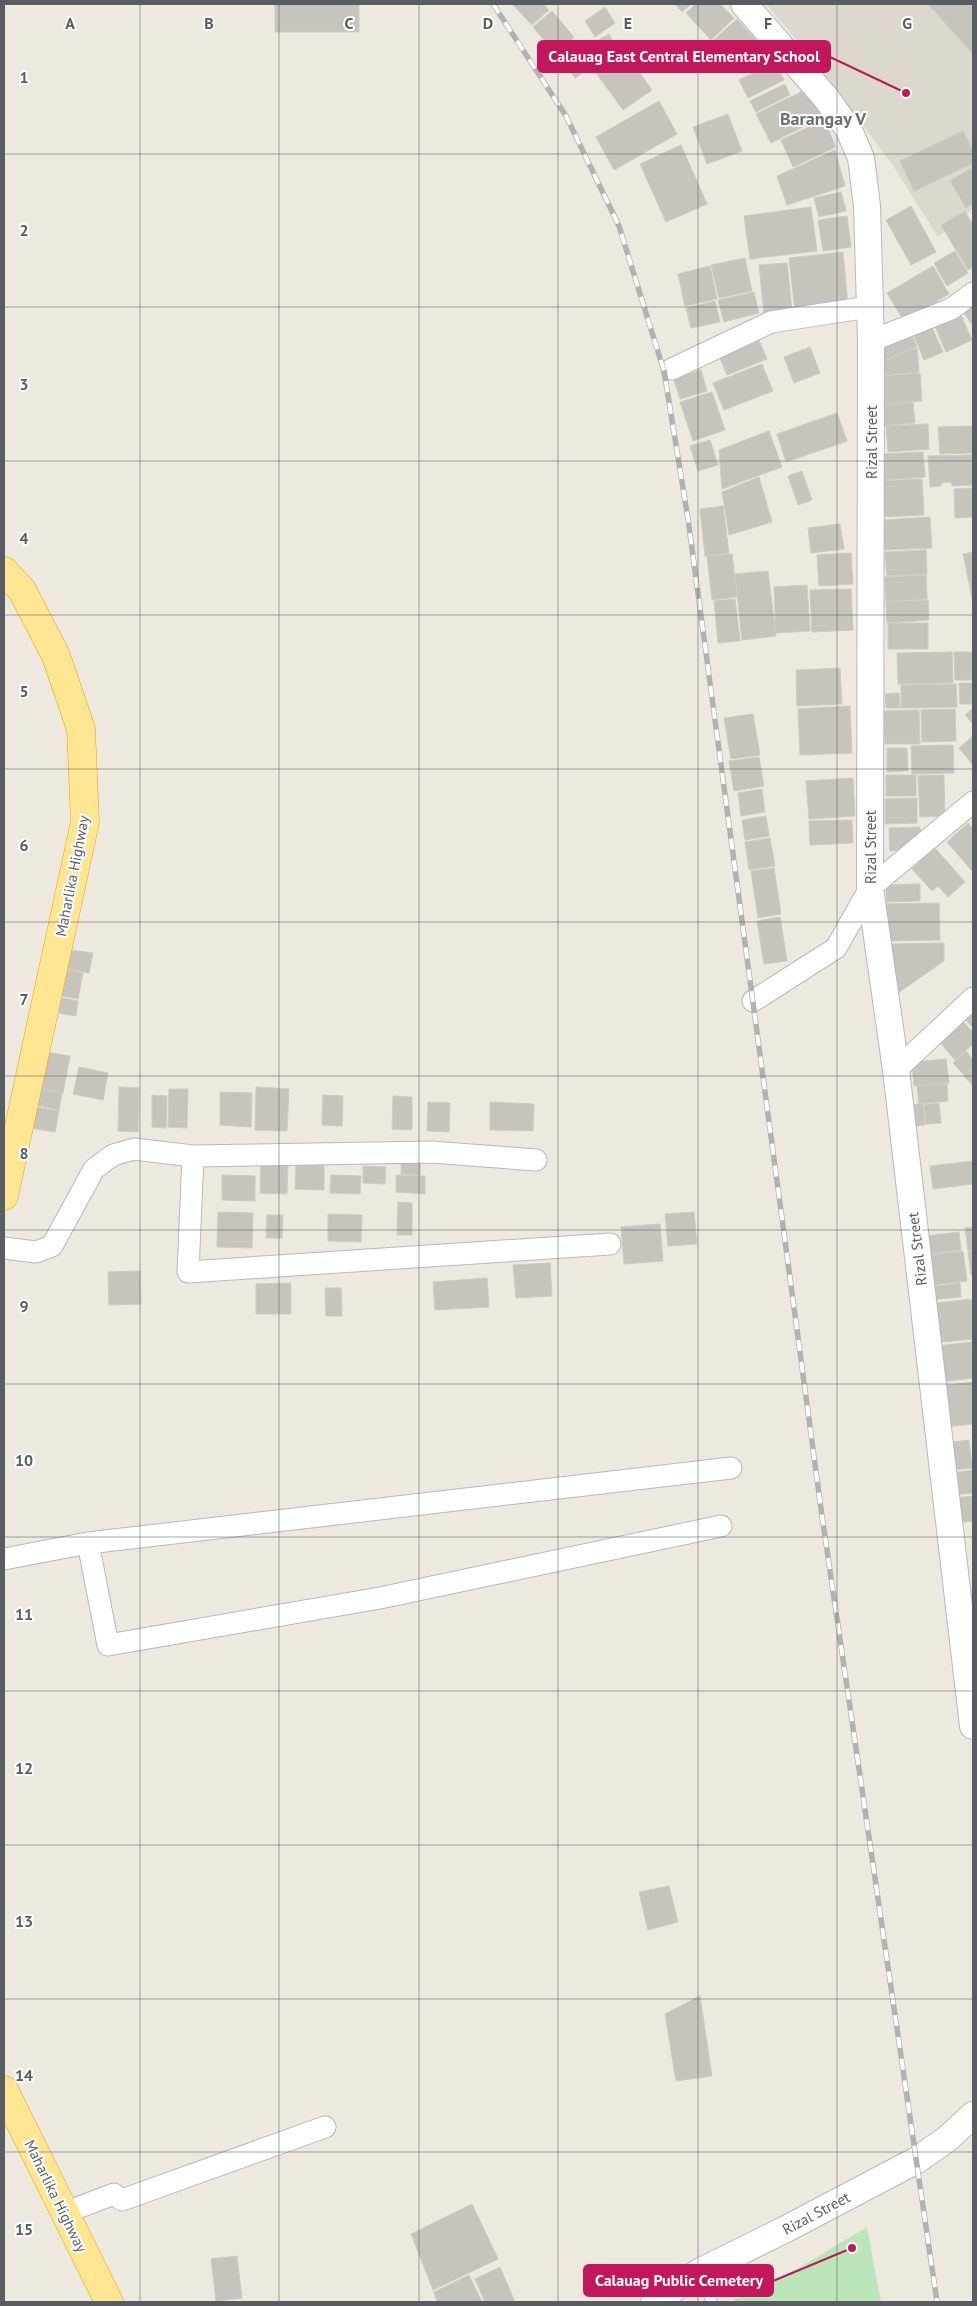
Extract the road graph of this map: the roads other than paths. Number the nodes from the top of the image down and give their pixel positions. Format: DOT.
graph roads {
  1 [pos="744,4"];
  2 [pos="973,293"];
  3 [pos="869,307"];
  4 [pos="871,340"];
  5 [pos="672,369"];
  6 [pos="4,571"];
  7 [pos="973,802"];
  8 [pos="870,888"];
  9 [pos="973,998"];
  10 [pos="753,1001"];
  11 [pos="896,1070"];
  12 [pos="193,1156"];
  13 [pos="536,1160"];
  14 [pos="4,1196"];
  15 [pos="610,1244"];
  16 [pos="4,1248"];
  17 [pos="731,1468"];
  18 [pos="722,1526"];
  19 [pos="88,1544"];
  20 [pos="4,1559"];
  21 [pos="973,1726"];
  22 [pos="4,2090"];
  23 [pos="973,2115"];
  24 [pos="325,2127"];
  25 [pos="64,2213"];
  26 [pos="699,2272"];
  27 [pos="109,2302"];
  28 [pos="654,2302"];
  29 [pos="712,2302"];
  1 -- 3 [label="street, Rizal Street"];
  2 -- 4 [label="street"];
  3 -- 4 [label="street, Rizal Street"];
  3 -- 5 [label="street"];
  4 -- 8 [label="street, Rizal Street"];
  6 -- 14 [label="highway, Maharlika Highway"];
  7 -- 8 [label="street"];
  8 -- 10 [label="street"];
  8 -- 11 [label="street, Rizal Street"];
  9 -- 11 [label="street"];
  11 -- 21 [label="street, Rizal Street"];
  12 -- 13 [label="street"];
  12 -- 15 [label="street"];
  12 -- 16 [label="street"];
  17 -- 19 [label="street"];
  18 -- 19 [label="street"];
  19 -- 20 [label="street"];
  22 -- 25 [label="highway, Maharlika Highway"];
  23 -- 26 [label="street, Rizal Street"];
  24 -- 25 [label="street"];
  25 -- 27 [label="highway, Maharlika Highway"];
  26 -- 28 [label="street, Rizal Street"];
  26 -- 29 [label="lane"];
}
